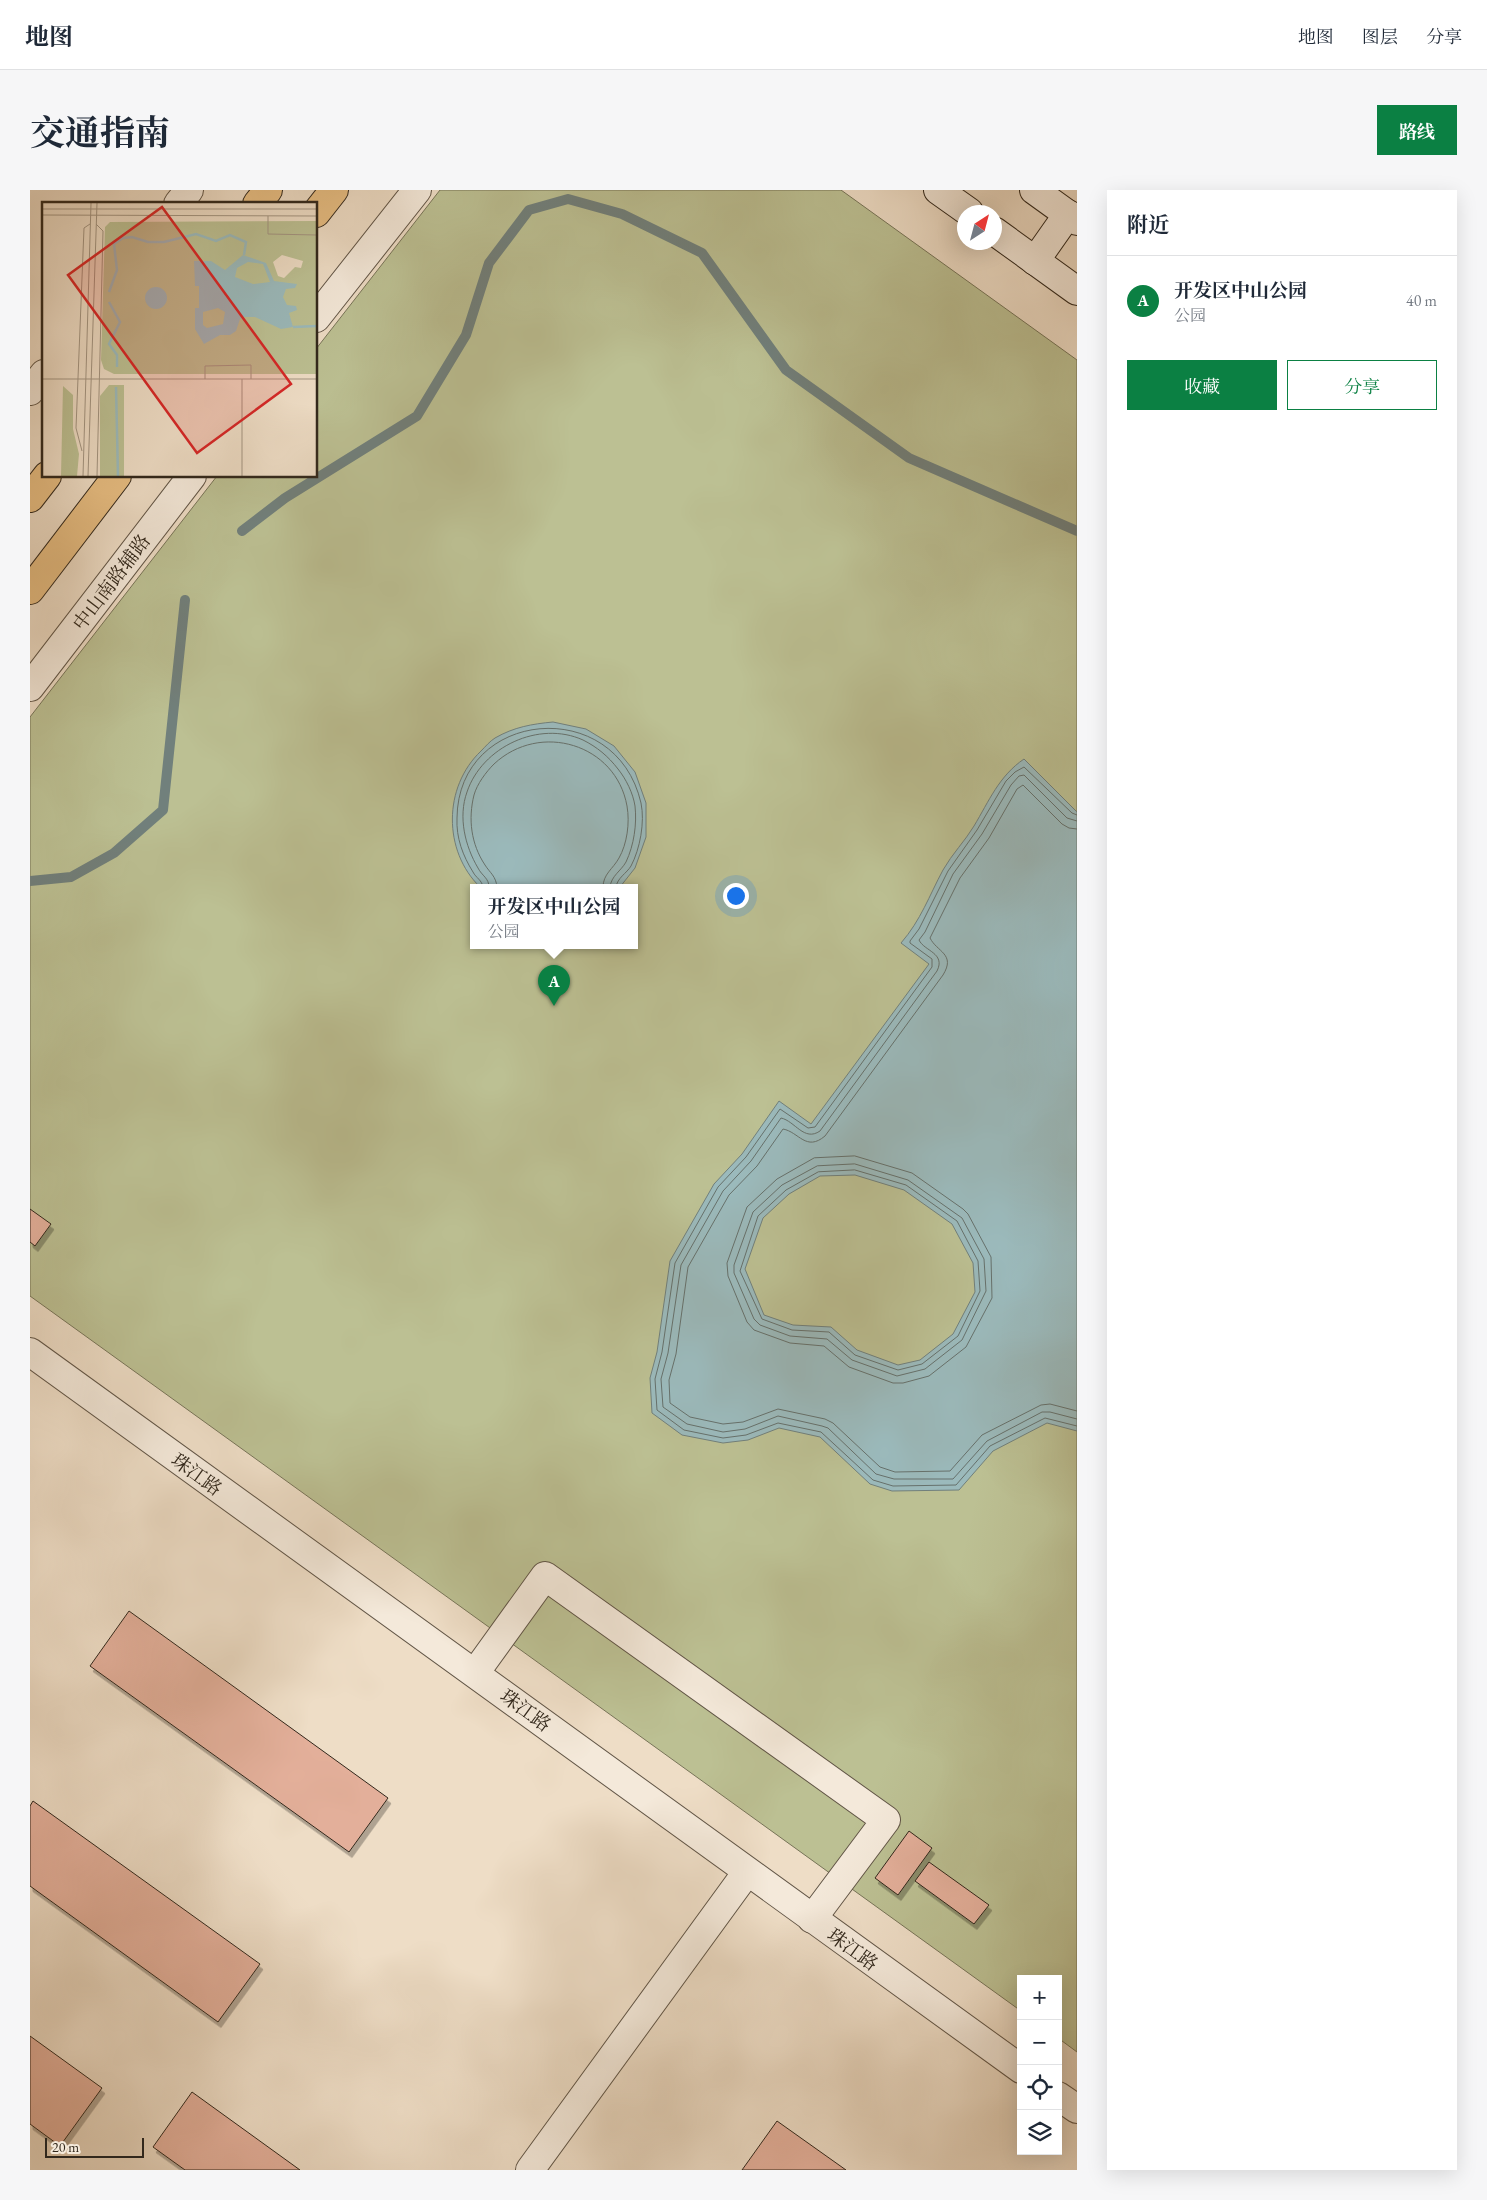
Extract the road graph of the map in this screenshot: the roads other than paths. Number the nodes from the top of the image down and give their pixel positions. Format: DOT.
graph roads {
  1 [pos="189,190"];
  2 [pos="268,190"];
  3 [pos="334,190"];
  4 [pos="417,190"];
  5 [pos="1034,190"];
  6 [pos="941,191"];
  7 [pos="180,202"];
  8 [pos="259,202"];
  9 [pos="960,205"];
  10 [pos="318,210"];
  11 [pos="1074,212"];
  12 [pos="1002,236"];
  13 [pos="1035,261"];
  14 [pos="1077,291"];
  15 [pos="318,315"];
  16 [pos="42,376"];
  17 [pos="30,391"];
  18 [pos="45,478"];
  19 [pos="114,478"];
  20 [pos="190,478"];
  21 [pos="30,498"];
  22 [pos="30,590"];
  23 [pos="30,687"];
  24 [pos="30,1352"];
  25 [pos="475,1673"];
  26 [pos="747,1872"];
  27 [pos="812,1919"];
  28 [pos="1017,2066"];
  29 [pos="1062,2099"];
  30 [pos="1077,2110"];
  31 [pos="530,2170"];
  1 -- 7 [label="street"];
  2 -- 8 [label="main road"];
  3 -- 10 [label="main road"];
  4 -- 15 [label="street"];
  5 -- 11 [label="street"];
  6 -- 9 [label="street"];
  11 -- 13 [label="street"];
  12 -- 13 [label="street"];
  13 -- 14 [label="street"];
  16 -- 17 [label="street"];
  18 -- 21 [label="main road"];
  19 -- 22 [label="main road"];
  20 -- 23 [label="street, 中山南路辅路"];
  24 -- 25 [label="street, 珠江路"];
  25 -- 26 [label="street, 珠江路"];
  25 -- 27 [label="street"];
  26 -- 27 [label="street, 珠江路"];
  26 -- 31 [label="street"];
  27 -- 28 [label="street, 珠江路"];
  29 -- 30 [label="street"];
}
